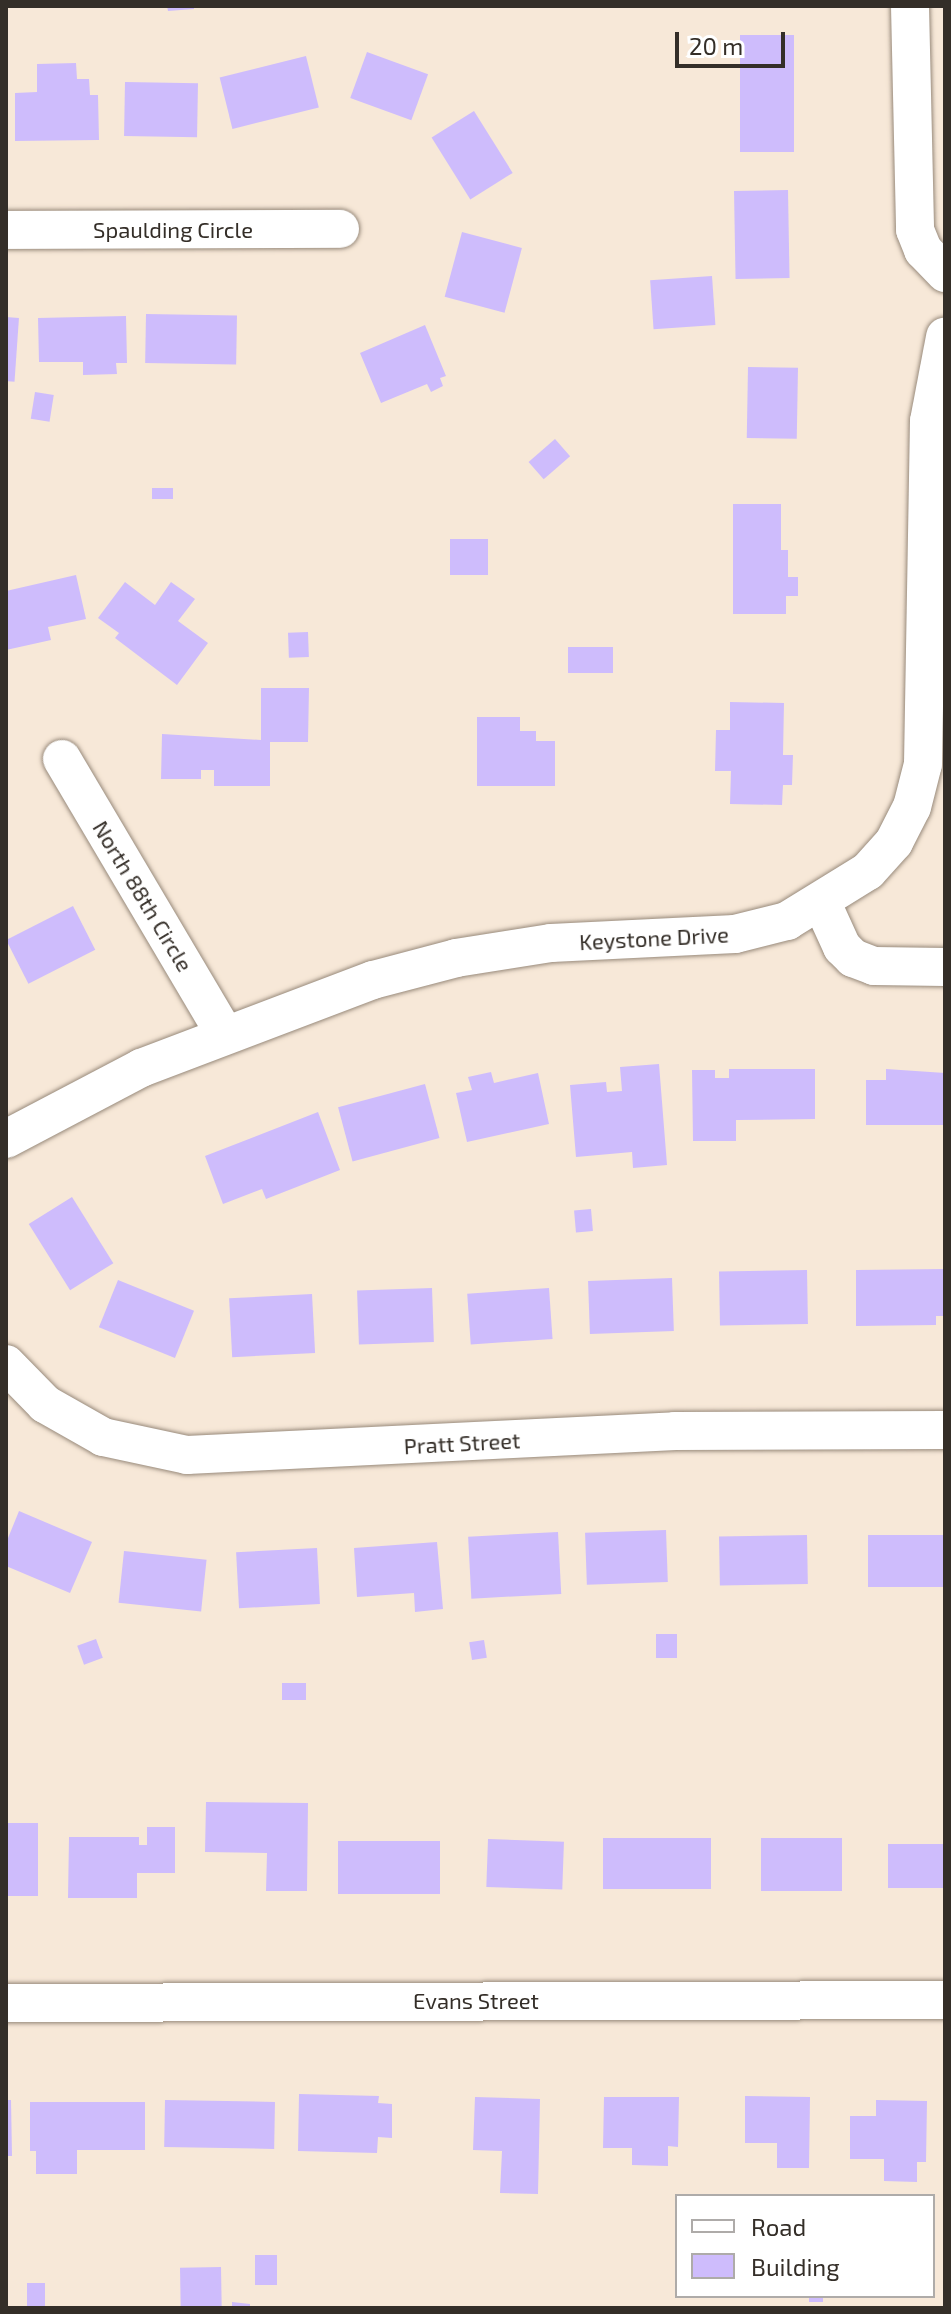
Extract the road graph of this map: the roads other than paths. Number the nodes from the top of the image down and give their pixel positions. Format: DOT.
graph roads {
  1 [pos="910,6"];
  2 [pos="340,229"];
  3 [pos="6,230"];
  4 [pos="945,273"];
  5 [pos="945,337"];
  6 [pos="62,759"];
  7 [pos="821,901"];
  8 [pos="945,967"];
  9 [pos="224,1033"];
  10 [pos="6,1139"];
  11 [pos="6,1364"];
  12 [pos="945,1430"];
  13 [pos="945,2000"];
  14 [pos="6,2003"];
  1 -- 4 [label="street"];
  2 -- 3 [label="street, Spaulding Circle"];
  5 -- 7 [label="street, Keystone Drive"];
  6 -- 9 [label="street, North 88th Circle"];
  7 -- 8 [label="street"];
  7 -- 9 [label="street, Keystone Drive"];
  9 -- 10 [label="street, Keystone Drive"];
  11 -- 12 [label="street, Pratt Street"];
  13 -- 14 [label="street, Evans Street"];
}
